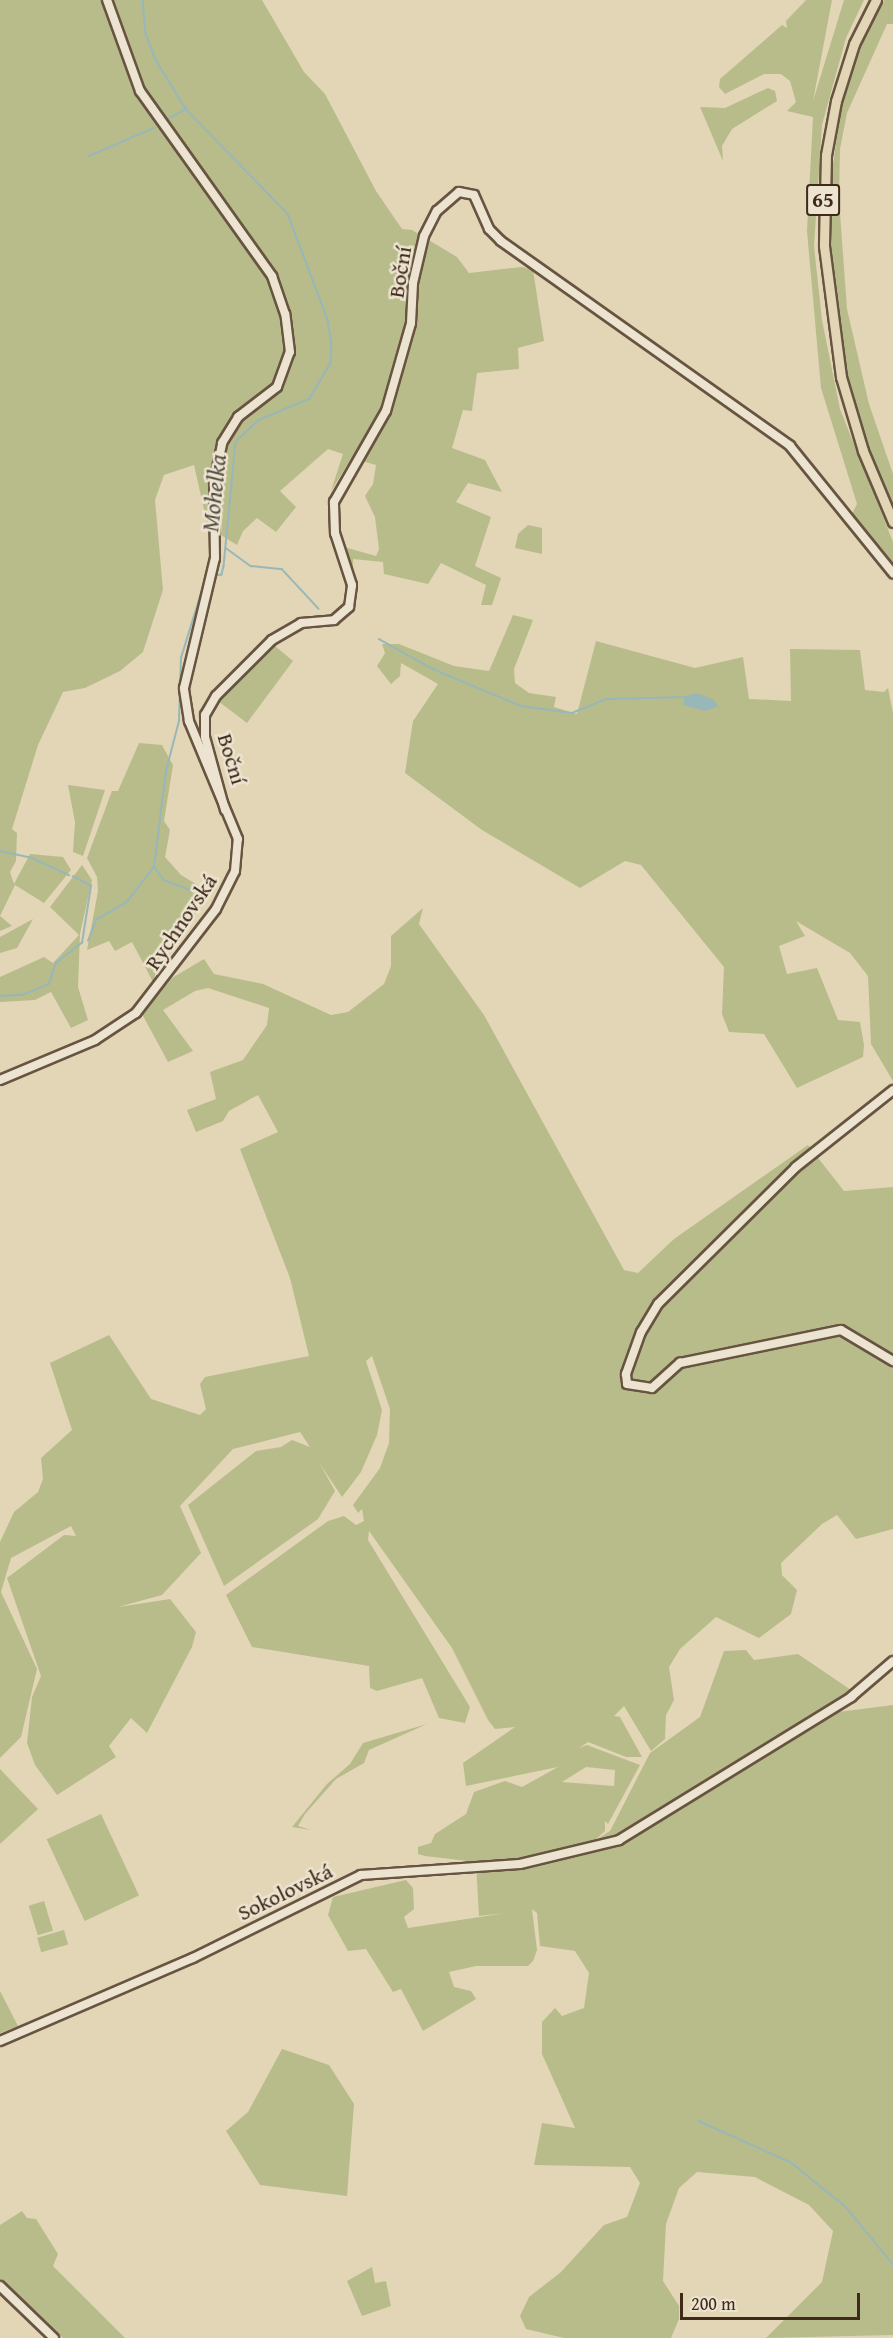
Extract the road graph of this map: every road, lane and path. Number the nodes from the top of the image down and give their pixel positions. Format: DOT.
graph roads {
  1 [pos="107,0"];
  2 [pos="876,0"];
  3 [pos="893,522"];
  4 [pos="893,573"];
  5 [pos="225,810"];
  6 [pos="0,1080"];
  7 [pos="893,1090"];
  8 [pos="893,1361"];
  9 [pos="893,1661"];
  10 [pos="0,2041"];
  11 [pos="0,2286"];
  12 [pos="54,2338"];
  1 -- 5 [label="street, Rychnovská"];
  2 -- 3 [label="main road, 65"];
  4 -- 5 [label="street, Boční"];
  5 -- 6 [label="street, Rychnovská"];
  7 -- 8 [label="street"];
  9 -- 10 [label="street, Sokolovská"];
  11 -- 12 [label="main road"];
}
